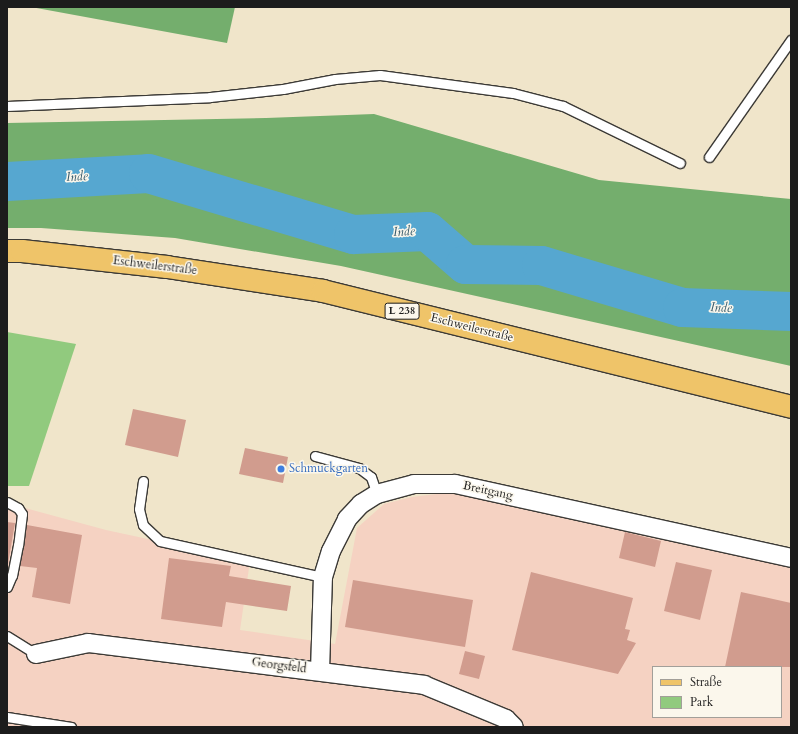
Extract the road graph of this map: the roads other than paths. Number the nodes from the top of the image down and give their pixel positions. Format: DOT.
graph roads {
  1 [pos="791,40"];
  2 [pos="7,106"];
  3 [pos="709,157"];
  4 [pos="680,163"];
  5 [pos="7,252"];
  6 [pos="791,407"];
  7 [pos="315,456"];
  8 [pos="142,481"];
  9 [pos="377,494"];
  10 [pos="7,502"];
  11 [pos="791,558"];
  12 [pos="323,577"];
  13 [pos="7,587"];
  14 [pos="7,636"];
  15 [pos="36,654"];
  16 [pos="320,671"];
  17 [pos="7,717"];
  18 [pos="71,727"];
  19 [pos="514,727"];
  1 -- 3 [label="lane"];
  2 -- 4 [label="lane"];
  5 -- 6 [label="main road, Eschweilerstraße / L 238"];
  7 -- 9 [label="lane"];
  8 -- 12 [label="lane"];
  9 -- 11 [label="street, Breitgang"];
  9 -- 12 [label="street, Breitgang"];
  10 -- 13 [label="lane"];
  12 -- 16 [label="street, Breitgang"];
  14 -- 15 [label="lane"];
  15 -- 16 [label="street, Georgsfeld"];
  16 -- 19 [label="street, Georgsfeld"];
  17 -- 18 [label="lane"];
}
